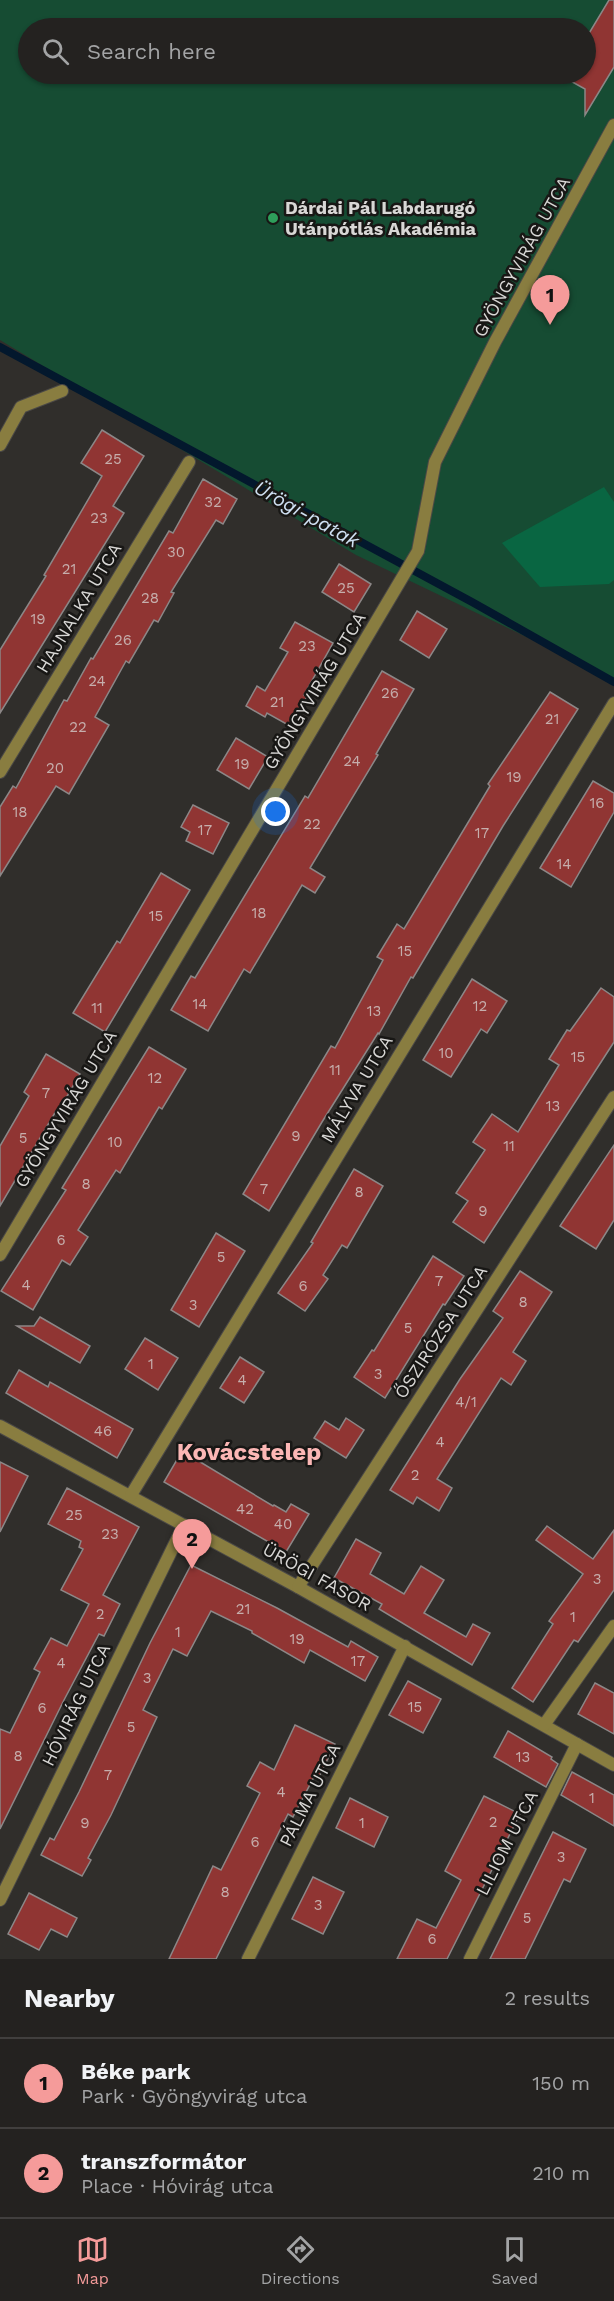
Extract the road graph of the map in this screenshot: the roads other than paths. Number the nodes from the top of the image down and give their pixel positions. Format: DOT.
graph roads {
  1 [pos="614,125"];
  2 [pos="62,392"];
  3 [pos="0,445"];
  4 [pos="189,462"];
  5 [pos="614,703"];
  6 [pos="0,772"];
  7 [pos="614,1097"];
  8 [pos="0,1255"];
  9 [pos="0,1426"];
  10 [pos="131,1495"];
  11 [pos="184,1525"];
  12 [pos="298,1587"];
  13 [pos="614,1626"];
  14 [pos="405,1646"];
  15 [pos="544,1725"];
  16 [pos="577,1744"];
  17 [pos="614,1765"];
  18 [pos="0,1900"];
  19 [pos="248,1959"];
  20 [pos="470,1959"];
  1 -- 8 [label="street, GYÖNGYVIRÁG UTCA"];
  2 -- 3 [label="street"];
  4 -- 6 [label="street, HAJNALKA UTCA"];
  5 -- 10 [label="street, MÁLYVA UTCA"];
  7 -- 12 [label="street, ŐSZIRÓZSA UTCA"];
  9 -- 10 [label="street, ÜRÖGI FASOR"];
  10 -- 11 [label="street, ÜRÖGI FASOR"];
  11 -- 12 [label="street, ÜRÖGI FASOR"];
  11 -- 18 [label="street, HÓVIRÁG UTCA"];
  12 -- 14 [label="street, ÜRÖGI FASOR"];
  13 -- 15 [label="street"];
  14 -- 15 [label="street, ÜRÖGI FASOR"];
  14 -- 19 [label="street, PÁLMA UTCA"];
  15 -- 16 [label="street, ÜRÖGI FASOR"];
  16 -- 17 [label="street, ÜRÖGI FASOR"];
  16 -- 20 [label="street, LILIOM UTCA"];
}
